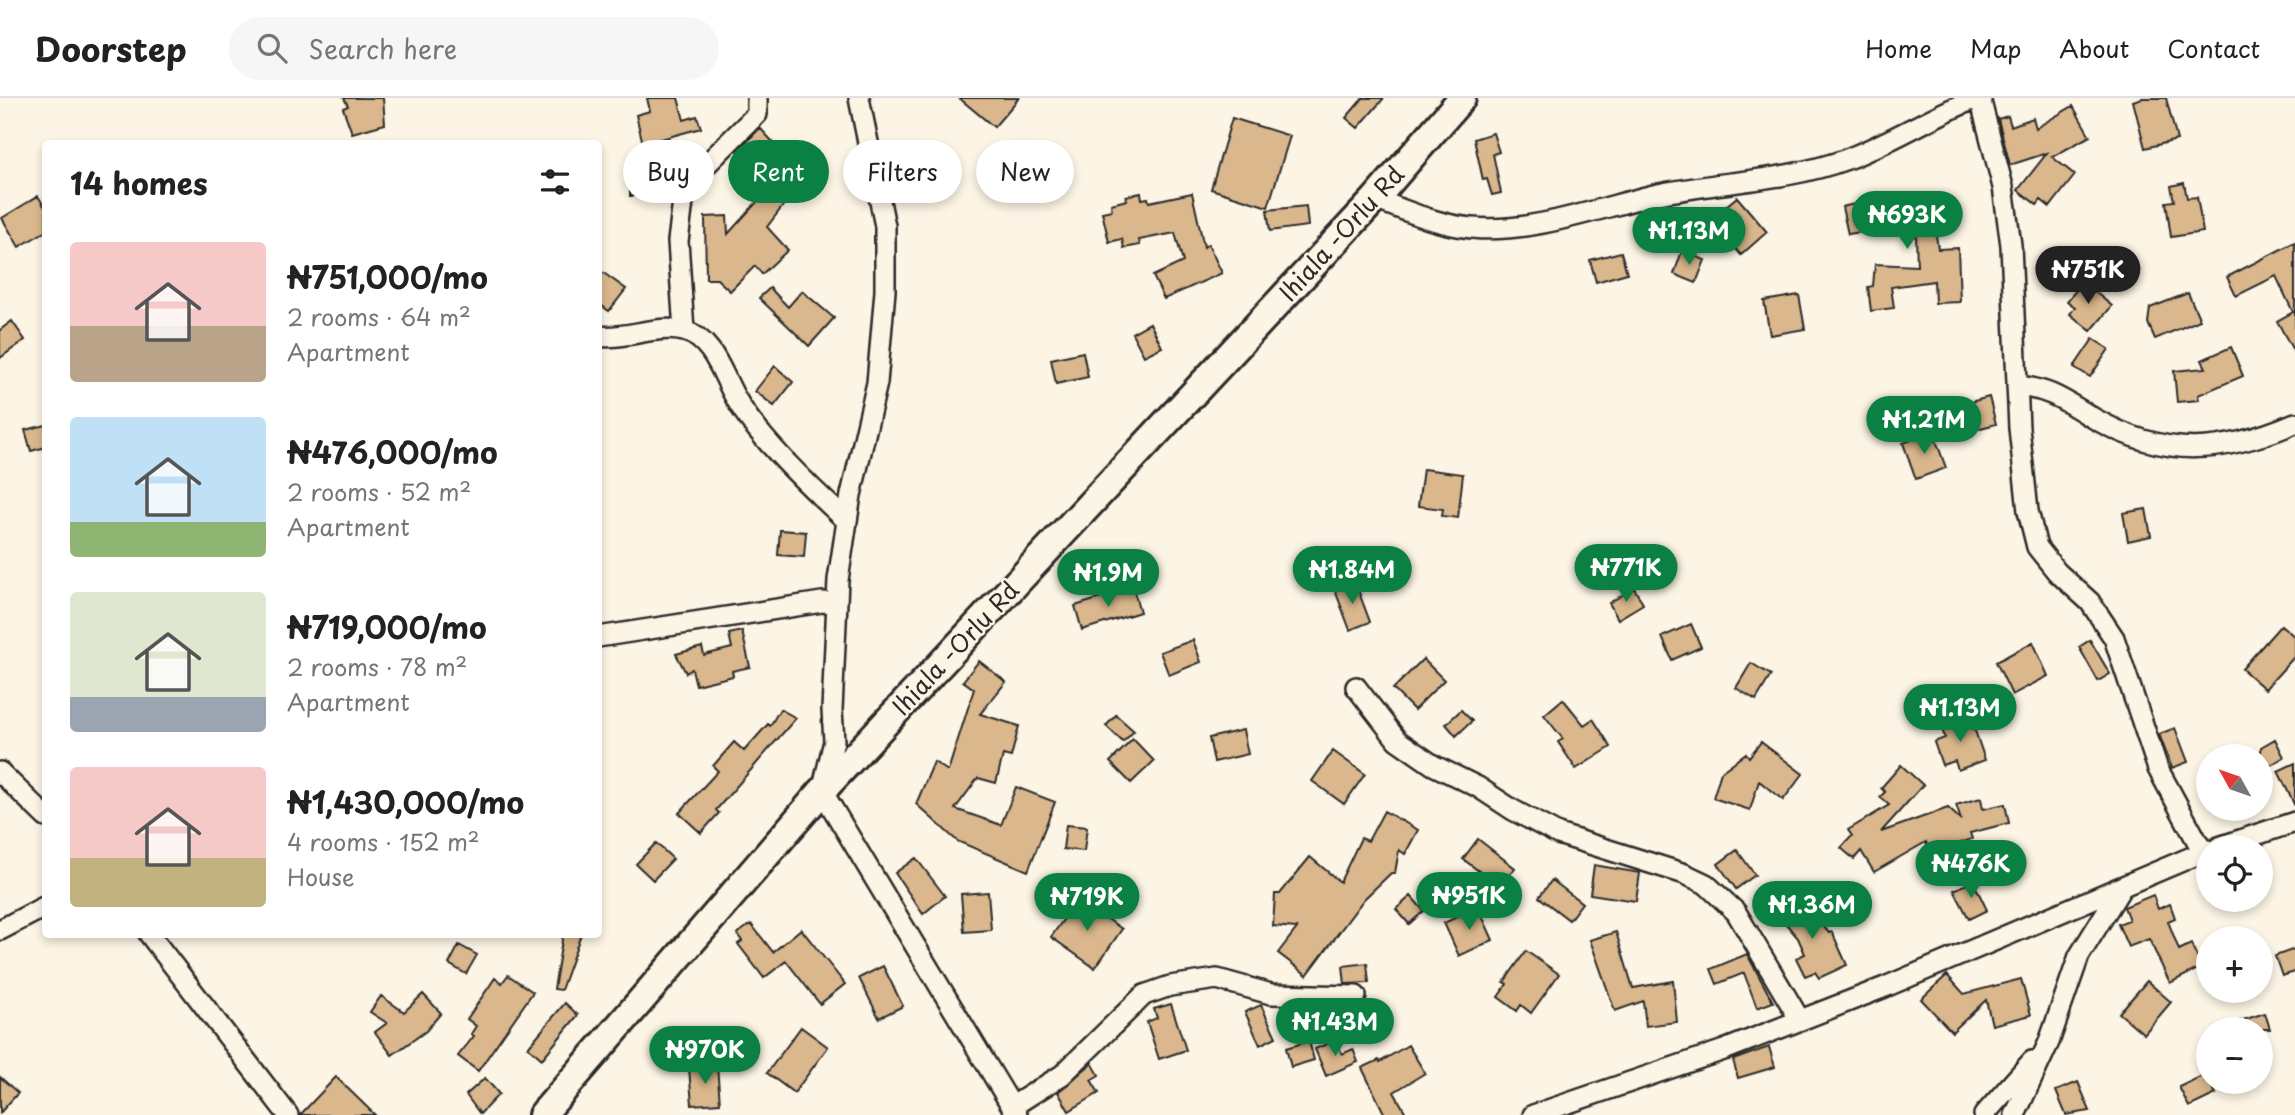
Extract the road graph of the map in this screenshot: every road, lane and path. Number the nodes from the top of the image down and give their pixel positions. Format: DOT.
graph roads {
  1 [pos="757,98"];
  2 [pos="859,98"];
  3 [pos="1462,98"];
  4 [pos="1978,98"];
  5 [pos="1375,200"];
  6 [pos="684,331"];
  7 [pos="602,337"];
  8 [pos="2017,386"];
  9 [pos="2295,423"];
  10 [pos="847,521"];
  11 [pos="836,603"];
  12 [pos="602,635"];
  13 [pos="1356,687"];
  14 [pos="0,772"];
  15 [pos="822,791"];
  16 [pos="42,813"];
  17 [pos="2295,822"];
  18 [pos="2200,835"];
  19 [pos="2256,835"];
  20 [pos="2196,856"];
  21 [pos="2120,890"];
  22 [pos="42,908"];
  23 [pos="0,930"];
  24 [pos="152,938"];
  25 [pos="1356,996"];
  26 [pos="1800,1020"];
  27 [pos="2049,1042"];
  28 [pos="1015,1110"];
  29 [pos="288,1115"];
  30 [pos="542,1115"];
  31 [pos="1533,1115"];
  32 [pos="1984,1115"];
  33 [pos="2015,1115"];
  1 -- 6 [label="street"];
  2 -- 10 [label="street"];
  3 -- 5 [label="main road, Ihiala -Orlu Rd"];
  4 -- 5 [label="street"];
  4 -- 8 [label="street"];
  5 -- 15 [label="main road, Ihiala -Orlu Rd"];
  6 -- 7 [label="street"];
  6 -- 10 [label="street"];
  8 -- 9 [label="street"];
  8 -- 18 [label="street"];
  10 -- 11 [label="street"];
  11 -- 12 [label="street"];
  11 -- 15 [label="street"];
  13 -- 26 [label="street"];
  14 -- 16 [label="street"];
  15 -- 28 [label="street"];
  15 -- 30 [label="main road, Ihiala -Orlu Rd"];
  17 -- 19 [label="street"];
  20 -- 21 [label="street"];
  21 -- 26 [label="street"];
  21 -- 27 [label="street"];
  22 -- 23 [label="street"];
  24 -- 29 [label="street"];
  25 -- 28 [label="street"];
  26 -- 31 [label="street"];
  27 -- 32 [label="street"];
  27 -- 33 [label="street"];
}
